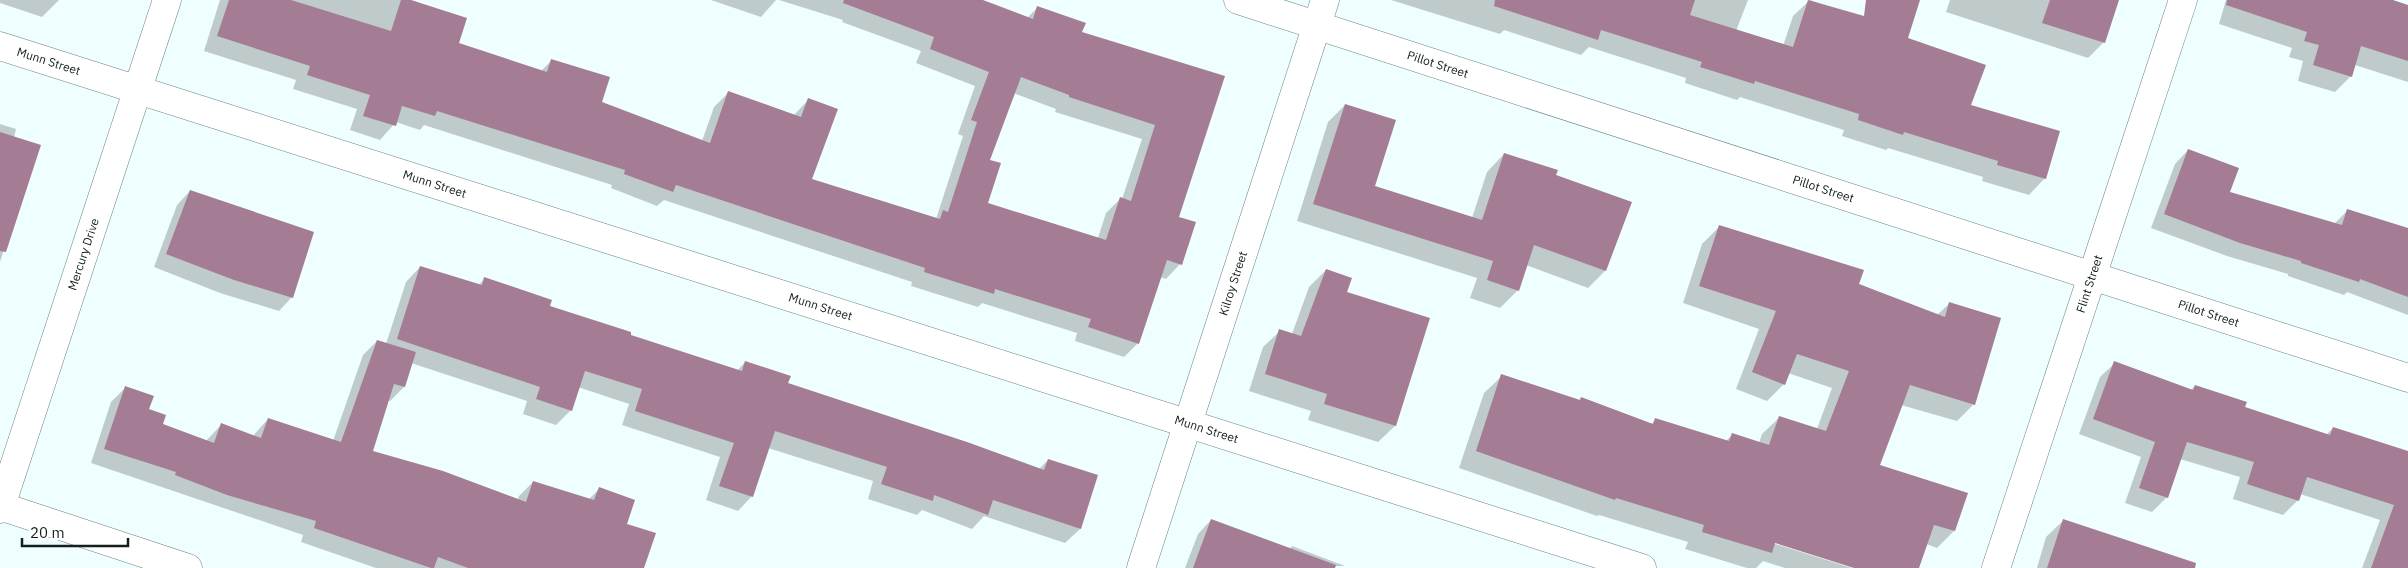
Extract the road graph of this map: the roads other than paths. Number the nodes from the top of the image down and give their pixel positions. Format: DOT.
graph roads {
  1 [pos="167,0"];
  2 [pos="1238,0"];
  3 [pos="1325,0"];
  4 [pos="2183,0"];
  5 [pos="1317,26"];
  6 [pos="0,46"];
  7 [pos="138,90"];
  8 [pos="2093,276"];
  9 [pos="2408,378"];
  10 [pos="1188,423"];
  11 [pos="0,507"];
  12 [pos="188,568"];
  13 [pos="1141,568"];
  14 [pos="1642,568"];
  15 [pos="1996,568"];
  1 -- 7 [label="street, Mercury Drive"];
  2 -- 5 [label="street, Pillot Street"];
  3 -- 5 [label="street, Kilroy Street"];
  4 -- 8 [label="street, Flint Street"];
  5 -- 8 [label="street, Pillot Street"];
  5 -- 10 [label="street, Kilroy Street"];
  6 -- 7 [label="street, Munn Street"];
  7 -- 10 [label="street, Munn Street"];
  7 -- 11 [label="street, Mercury Drive"];
  8 -- 9 [label="street, Pillot Street"];
  8 -- 15 [label="street, Flint Street"];
  10 -- 13 [label="street, Kilroy Street"];
  10 -- 14 [label="street, Munn Street"];
  11 -- 12 [label="street"];
}
